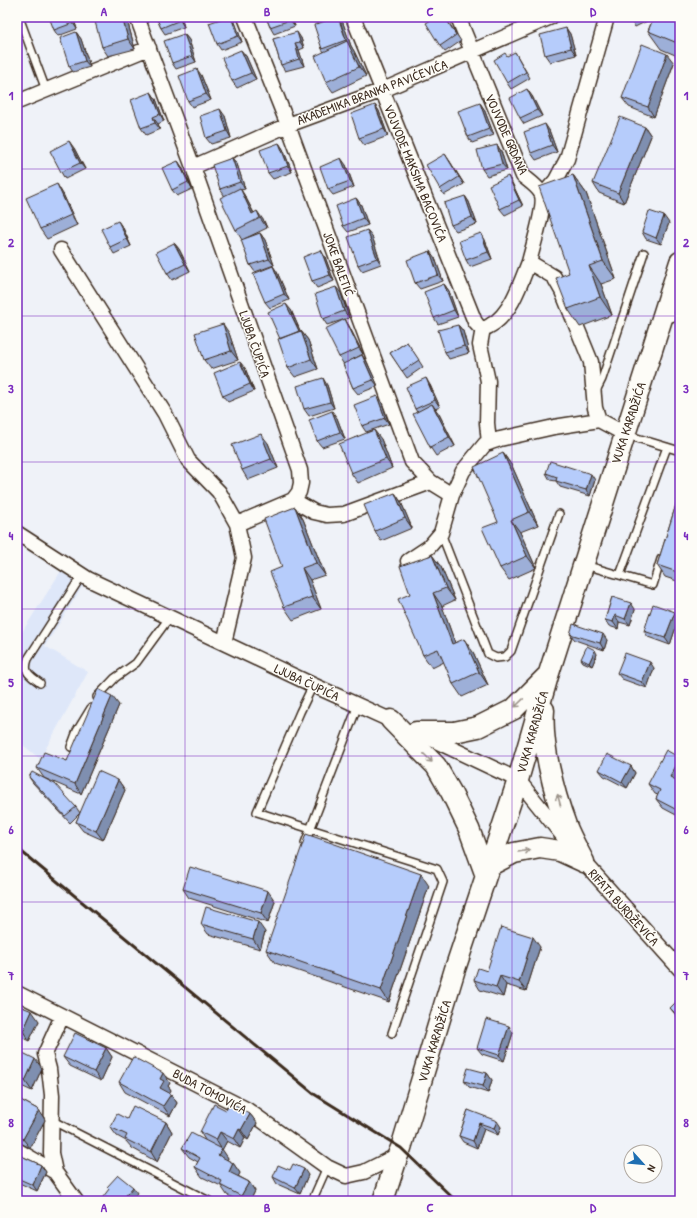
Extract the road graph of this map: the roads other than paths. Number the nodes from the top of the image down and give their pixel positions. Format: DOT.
graph roads {
  1 [pos="19,17"];
  2 [pos="137,17"];
  3 [pos="245,17"];
  4 [pos="353,17"];
  5 [pos="458,17"];
  6 [pos="551,17"];
  7 [pos="607,17"];
  8 [pos="148,48"];
  9 [pos="471,52"];
  10 [pos="46,90"];
  11 [pos="383,90"];
  12 [pos="20,101"];
  13 [pos="288,125"];
  14 [pos="193,167"];
  15 [pos="543,195"];
  16 [pos="61,250"];
  17 [pos="644,253"];
  18 [pos="529,262"];
  19 [pos="680,262"];
  20 [pos="680,315"];
  21 [pos="661,322"];
  22 [pos="481,328"];
  23 [pos="594,394"];
  24 [pos="600,420"];
  25 [pos="625,434"];
  26 [pos="489,443"];
  27 [pos="667,447"];
  28 [pos="680,451"];
  29 [pos="431,482"];
  30 [pos="452,495"];
  31 [pos="293,500"];
  32 [pos="559,514"];
  33 [pos="237,524"];
  34 [pos="17,533"];
  35 [pos="441,533"];
  36 [pos="663,554"];
  37 [pos="408,561"];
  38 [pos="583,564"];
  39 [pos="82,575"];
  40 [pos="620,575"];
  41 [pos="168,618"];
  42 [pos="224,642"];
  43 [pos="548,676"];
  44 [pos="40,683"];
  45 [pos="313,685"];
  46 [pos="358,705"];
  47 [pos="391,720"];
  48 [pos="416,732"];
  49 [pos="71,748"];
  50 [pos="518,780"];
  51 [pos="310,829"];
  52 [pos="302,851"];
  53 [pos="584,862"];
  54 [pos="487,871"];
  55 [pos="680,969"];
  56 [pos="17,993"];
  57 [pos="62,1016"];
  58 [pos="392,1033"];
  59 [pos="52,1122"];
  60 [pos="17,1150"];
  61 [pos="398,1155"];
  62 [pos="327,1167"];
  63 [pos="55,1172"];
  64 [pos="76,1201"];
  65 [pos="209,1201"];
  66 [pos="312,1201"];
  67 [pos="383,1201"];
  1 -- 10 [label="lane"];
  2 -- 8 [label="street, LJUBA ČUPIĆA"];
  3 -- 13 [label="street, JOKE BALETIĆ"];
  4 -- 11 [label="street, VOJVODE MAKSIMA BACOVIĆA"];
  5 -- 9 [label="street, VOJVODE GRDANA"];
  6 -- 9 [label="street, AKADEMIKA BRANKA PAVIĆEVIĆA"];
  7 -- 15 [label="street"];
  8 -- 10 [label="street"];
  8 -- 14 [label="street, LJUBA ČUPIĆA"];
  9 -- 11 [label="street, AKADEMIKA BRANKA PAVIĆEVIĆA"];
  9 -- 15 [label="street, VOJVODE GRDANA"];
  10 -- 12 [label="street"];
  11 -- 13 [label="street, AKADEMIKA BRANKA PAVIĆEVIĆA"];
  11 -- 22 [label="street, VOJVODE MAKSIMA BACOVIĆA"];
  13 -- 14 [label="street, AKADEMIKA BRANKA PAVIĆEVIĆA"];
  13 -- 29 [label="street, JOKE BALETIĆ"];
  14 -- 31 [label="street, LJUBA ČUPIĆA"];
  15 -- 18 [label="street"];
  16 -- 33 [label="street"];
  17 -- 23 [label="lane"];
  18 -- 22 [label="street"];
  18 -- 23 [label="street"];
  19 -- 21 [label="street, VUKA KARADŽIĆA"];
  20 -- 21 [label="lane"];
  21 -- 25 [label="street, VUKA KARADŽIĆA"];
  22 -- 26 [label="street"];
  23 -- 24 [label="street"];
  24 -- 25 [label="street"];
  24 -- 26 [label="street"];
  25 -- 27 [label="lane"];
  25 -- 38 [label="street, VUKA KARADŽIĆA"];
  26 -- 30 [label="street"];
  27 -- 28 [label="lane"];
  27 -- 40 [label="lane"];
  29 -- 30 [label="street, JOKE BALETIĆ"];
  29 -- 31 [label="street"];
  30 -- 35 [label="street"];
  31 -- 33 [label="street"];
  32 -- 35 [label="lane"];
  33 -- 42 [label="street"];
  34 -- 39 [label="street, LJUBA ČUPIĆA"];
  35 -- 37 [label="street"];
  36 -- 40 [label="lane"];
  38 -- 40 [label="lane"];
  38 -- 43 [label="street, VUKA KARADŽIĆA"];
  39 -- 41 [label="street, LJUBA ČUPIĆA"];
  39 -- 44 [label="lane"];
  41 -- 42 [label="street, LJUBA ČUPIĆA"];
  41 -- 49 [label="lane"];
  42 -- 45 [label="street, LJUBA ČUPIĆA"];
  43 -- 48 [label="street, one-way"];
  43 -- 50 [label="street, VUKA KARADŽIĆA"];
  53 -- 43 [label="street, one-way"];
  45 -- 46 [label="street, LJUBA ČUPIĆA"];
  45 -- 51 [label="lane"];
  46 -- 47 [label="street, LJUBA ČUPIĆA"];
  46 -- 51 [label="lane"];
  47 -- 48 [label="street, LJUBA ČUPIĆA"];
  47 -- 54 [label="street, one-way"];
  48 -- 50 [label="street, LJUBA ČUPIĆA"];
  50 -- 53 [label="street, RIFATA BURDŽEVIĆA"];
  50 -- 54 [label="street, VUKA KARADŽIĆA"];
  51 -- 52 [label="lane"];
  51 -- 58 [label="lane"];
  54 -- 53 [label="street, one-way"];
  53 -- 55 [label="street, RIFATA BURDŽEVIĆA"];
  54 -- 61 [label="street, VUKA KARADŽIĆA"];
  56 -- 57 [label="street, BUDA TOMOVIĆA"];
  57 -- 59 [label="street"];
  57 -- 62 [label="street, BUDA TOMOVIĆA"];
  59 -- 63 [label="street"];
  59 -- 65 [label="lane"];
  60 -- 63 [label="street"];
  61 -- 62 [label="street, BUDA TOMOVIĆA"];
  61 -- 67 [label="street, VUKA KARADŽIĆA"];
  62 -- 66 [label="lane"];
  63 -- 64 [label="street"];
}
